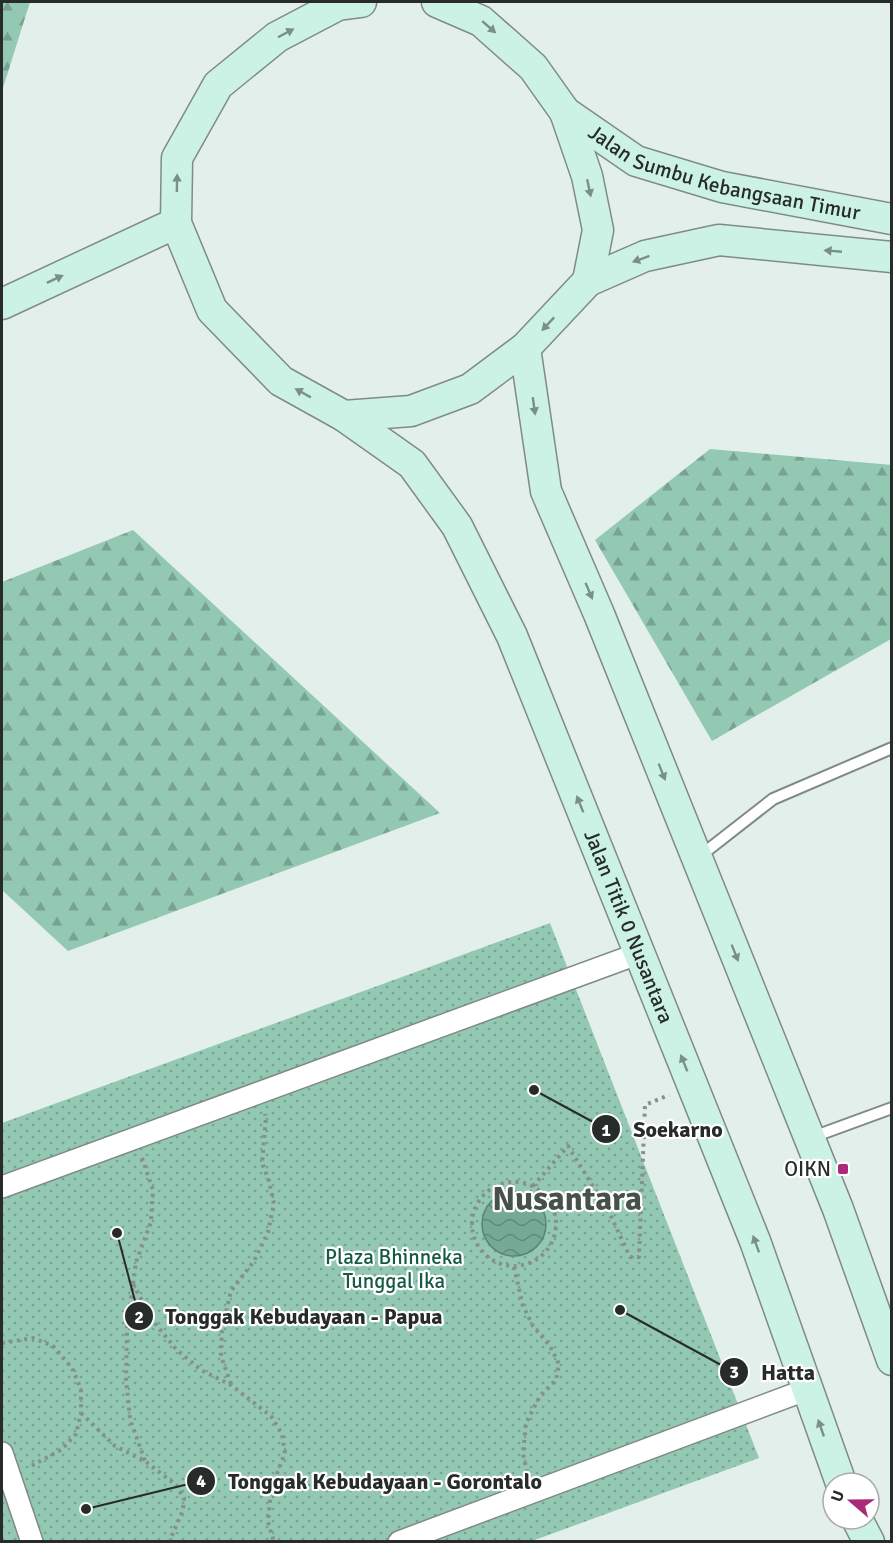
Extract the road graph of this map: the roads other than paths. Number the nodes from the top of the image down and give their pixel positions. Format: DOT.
graph roads {
  1 [pos="361,2"];
  2 [pos="436,2"];
  3 [pos="564,112"];
  4 [pos="891,219"];
  5 [pos="176,223"];
  6 [pos="891,257"];
  7 [pos="588,281"];
  8 [pos="2,304"];
  9 [pos="525,348"];
  10 [pos="344,416"];
  11 [pos="891,748"];
  12 [pos="697,859"];
  13 [pos="640,953"];
  14 [pos="891,1108"];
  15 [pos="810,1138"];
  16 [pos="2,1187"];
  17 [pos="891,1360"];
  18 [pos="808,1389"];
  19 [pos="2,1453"];
  20 [pos="837,1471"];
  21 [pos="33,1542"];
  22 [pos="399,1542"];
  5 -- 1 [label="street, one-way"];
  2 -- 3 [label="street, Jalan Sumbu Kebangsaan Timur, one-way"];
  3 -- 4 [label="street, Jalan Sumbu Kebangsaan Timur"];
  3 -- 7 [label="street, Jalan Sumbu Kebangsaan Timur, one-way"];
  8 -- 5 [label="street, one-way"];
  10 -- 5 [label="street, one-way"];
  6 -- 7 [label="street, Jalan Sumbu Kebangsaan Timur, one-way"];
  7 -- 9 [label="street, Jalan Sumbu Kebangsaan Timur, one-way"];
  9 -- 10 [label="street, Jalan Sumbu Kebangsaan Timur"];
  9 -- 12 [label="street, one-way"];
  13 -- 10 [label="street, Jalan Titik 0 Nusantara, one-way"];
  11 -- 12 [label="lane"];
  12 -- 15 [label="street, one-way"];
  13 -- 16 [label="street"];
  18 -- 13 [label="street, Jalan Titik 0 Nusantara, one-way"];
  14 -- 15 [label="lane"];
  15 -- 17 [label="street"];
  20 -- 18 [label="street, Jalan Titik 0 Nusantara, one-way"];
  18 -- 22 [label="street"];
  19 -- 21 [label="street"];
}
